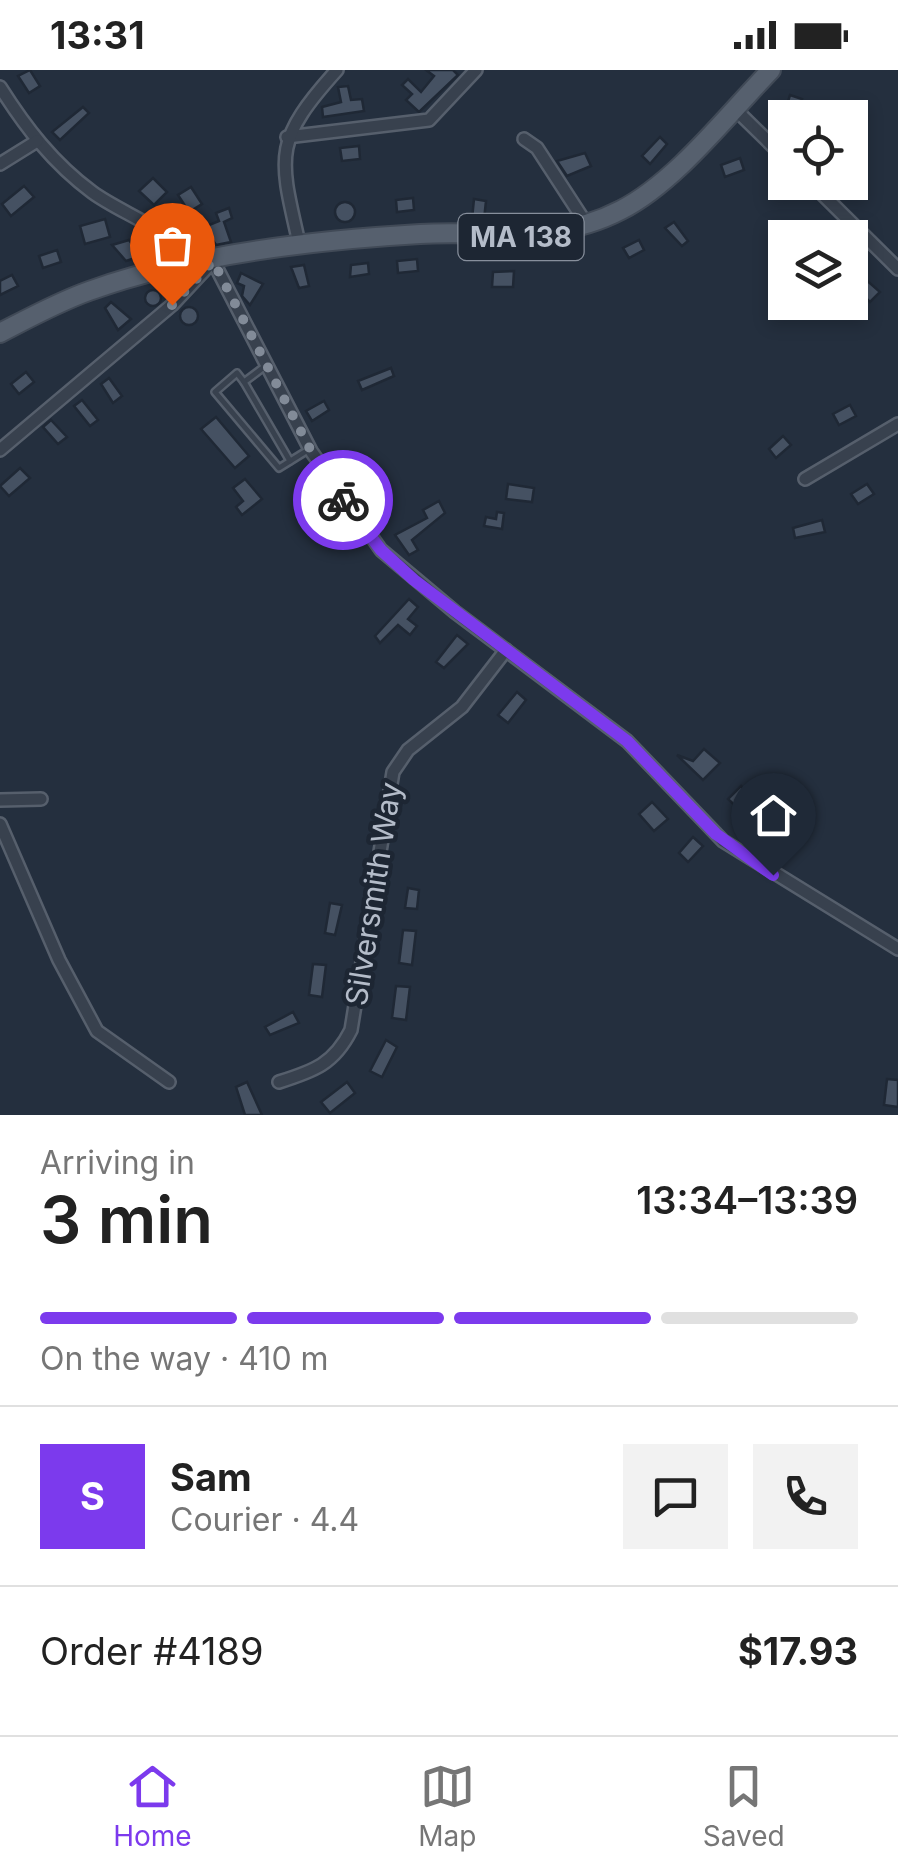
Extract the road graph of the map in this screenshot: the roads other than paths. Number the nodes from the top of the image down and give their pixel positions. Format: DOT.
graph roads {
  1 [pos="337,70"];
  2 [pos="476,70"];
  3 [pos="771,70"];
  4 [pos="0,88"];
  5 [pos="734,108"];
  6 [pos="287,137"];
  7 [pos="524,139"];
  8 [pos="37,141"];
  9 [pos="768,141"];
  10 [pos="0,164"];
  11 [pos="828,200"];
  12 [pos="586,225"];
  13 [pos="300,247"];
  14 [pos="213,261"];
  15 [pos="192,265"];
  16 [pos="898,269"];
  17 [pos="0,333"];
  18 [pos="267,365"];
  19 [pos="244,382"];
  20 [pos="898,424"];
  21 [pos="310,449"];
  22 [pos="0,450"];
  23 [pos="290,461"];
  24 [pos="805,480"];
  25 [pos="506,650"];
  26 [pos="42,799"];
  27 [pos="0,800"];
  28 [pos="0,824"];
  29 [pos="898,950"];
  30 [pos="169,1082"];
  31 [pos="279,1082"];
  1 -- 6 [label="street"];
  2 -- 6 [label="street"];
  3 -- 5 [label="main road, MA 138"];
  4 -- 8 [label="street"];
  5 -- 9 [label="street"];
  5 -- 12 [label="main road, MA 138"];
  6 -- 13 [label="street"];
  7 -- 12 [label="street"];
  8 -- 10 [label="street"];
  8 -- 15 [label="street"];
  11 -- 16 [label="street"];
  12 -- 13 [label="main road, MA 138"];
  13 -- 14 [label="main road, MA 138"];
  14 -- 15 [label="main road, MA 138"];
  14 -- 18 [label="street"];
  14 -- 22 [label="street"];
  15 -- 17 [label="main road, MA 138"];
  18 -- 19 [label="lane"];
  18 -- 21 [label="street"];
  19 -- 23 [label="lane"];
  19 -- 23 [label="lane"];
  20 -- 24 [label="street"];
  21 -- 23 [label="lane"];
  21 -- 25 [label="street"];
  25 -- 29 [label="street"];
  25 -- 31 [label="street, Silversmith Way"];
  26 -- 27 [label="street"];
  28 -- 30 [label="street"];
}
